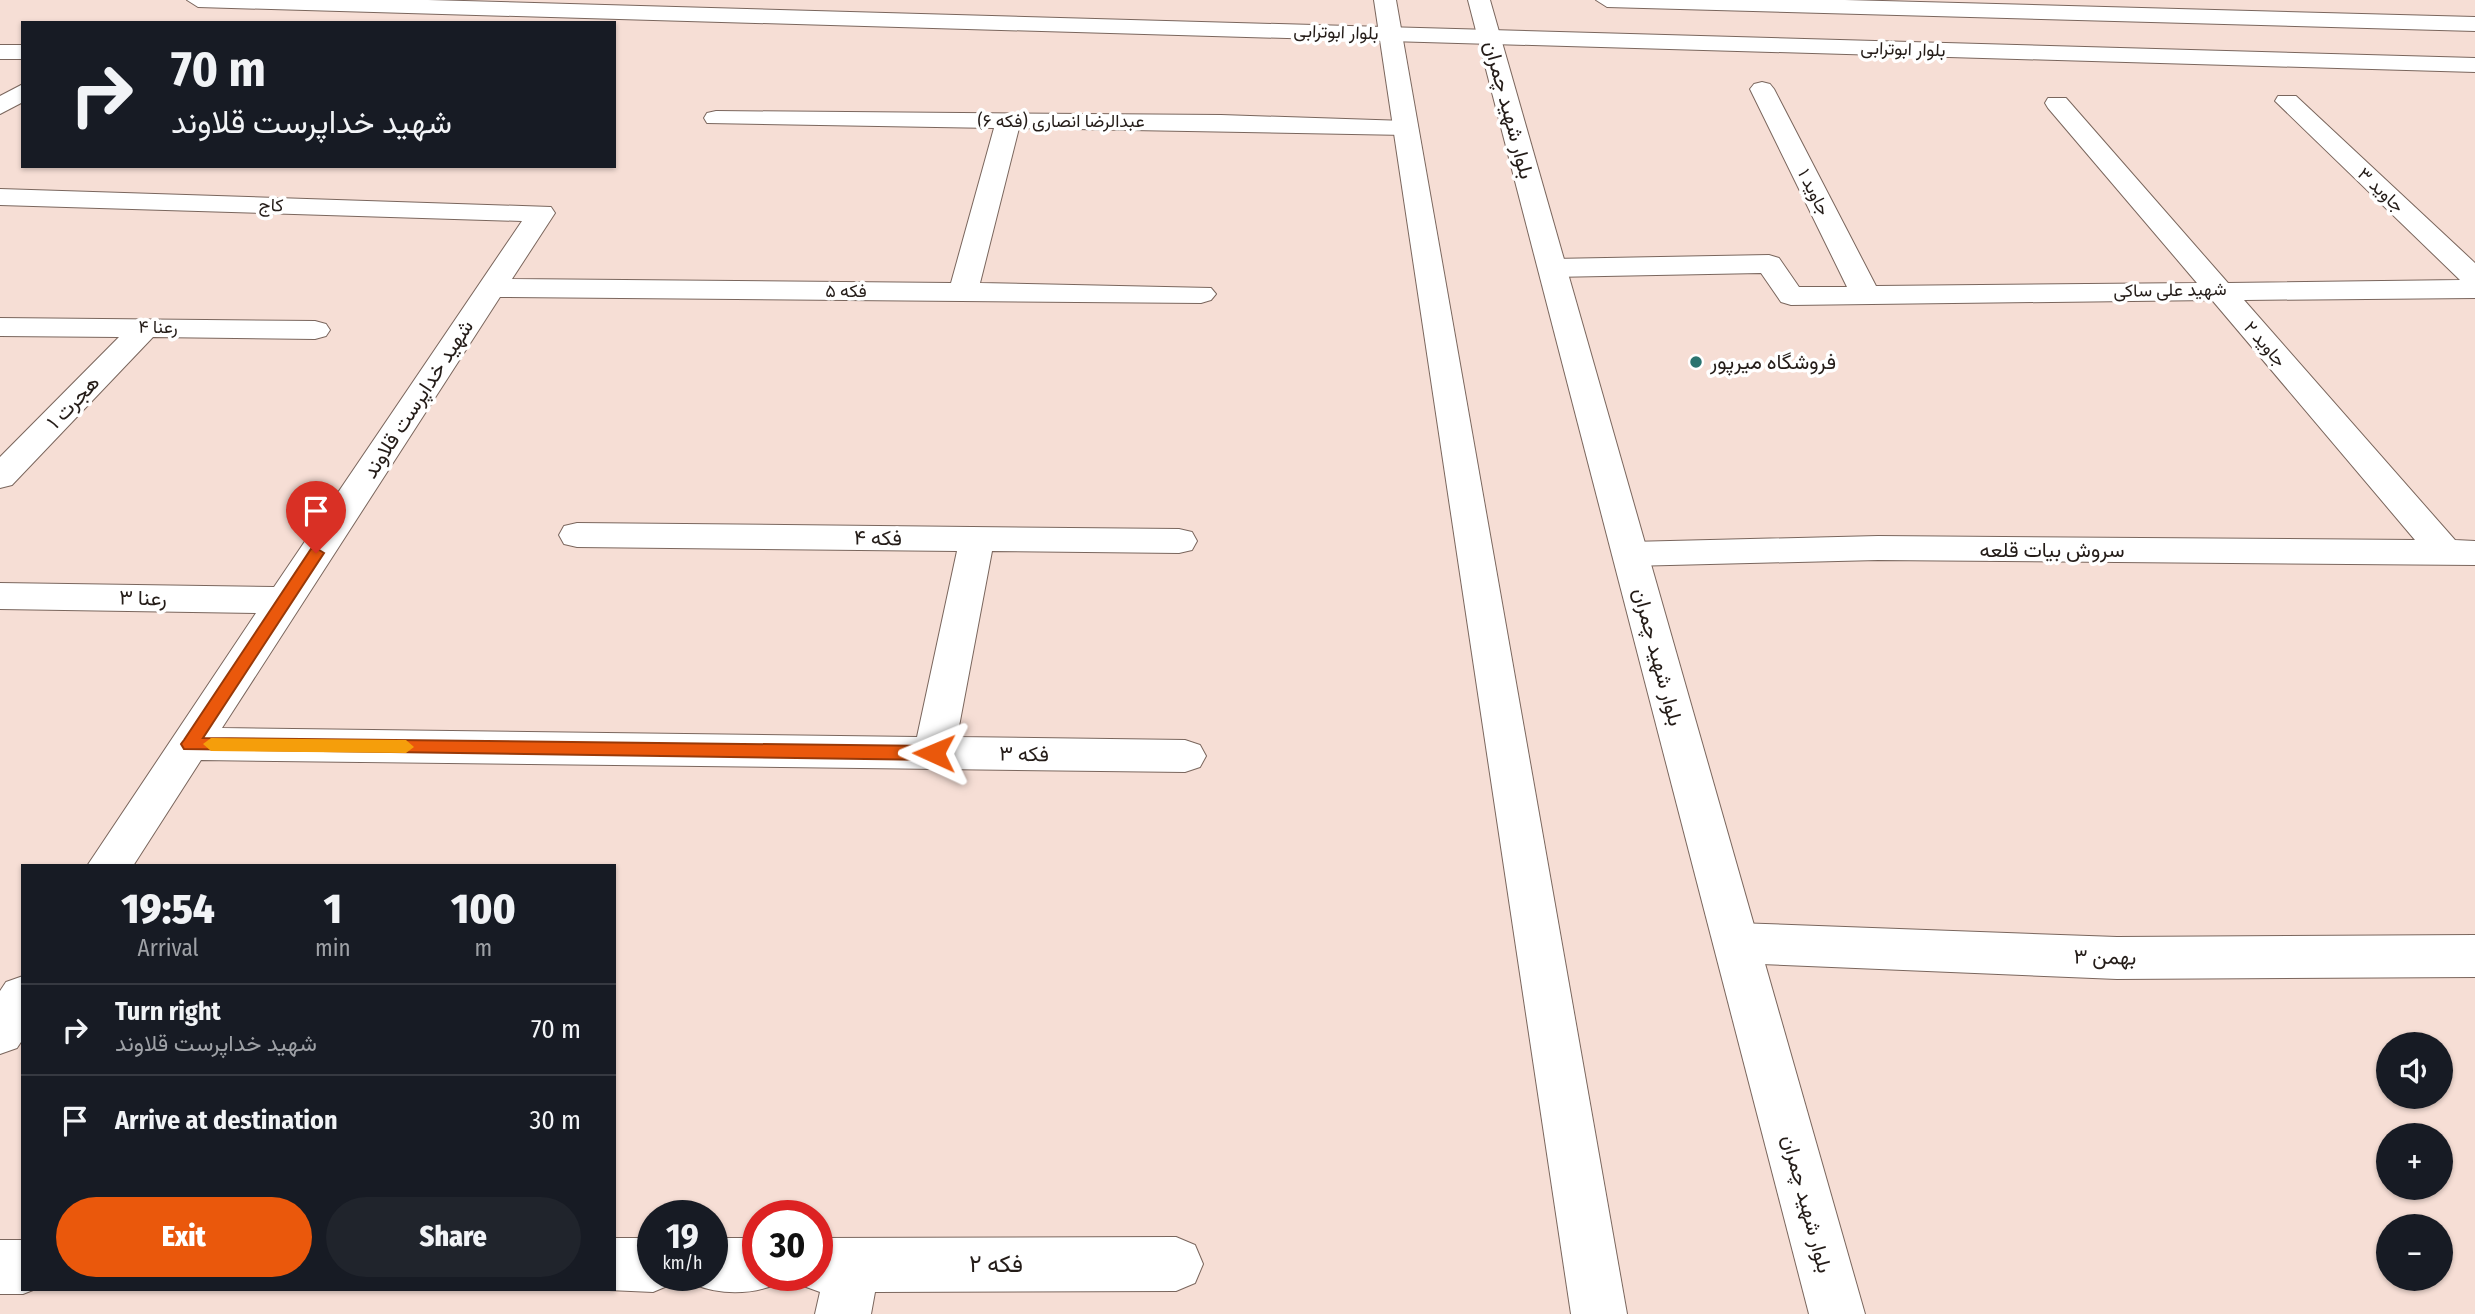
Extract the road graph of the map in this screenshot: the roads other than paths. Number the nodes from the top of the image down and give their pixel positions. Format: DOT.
graph roads {
  1 [pos="198,0"];
  2 [pos="1479,0"];
  3 [pos="1607,0"];
  4 [pos="2420,0"];
  5 [pos="1929,4"];
  6 [pos="514,16"];
  7 [pos="1388,17"];
  8 [pos="2448,23"];
  9 [pos="2475,23"];
  10 [pos="1489,37"];
  11 [pos="0,52"];
  12 [pos="21,52"];
  13 [pos="2447,64"];
  14 [pos="2475,65"];
  15 [pos="2475,85"];
  16 [pos="1762,89"];
  17 [pos="21,92"];
  18 [pos="2287,101"];
  19 [pos="2057,103"];
  20 [pos="0,107"];
  21 [pos="716,118"];
  22 [pos="1008,121"];
  23 [pos="1406,128"];
  24 [pos="0,197"];
  25 [pos="541,213"];
  26 [pos="1552,268"];
  27 [pos="2475,279"];
  28 [pos="491,288"];
  29 [pos="2218,289"];
  30 [pos="2475,289"];
  31 [pos="963,292"];
  32 [pos="1201,294"];
  33 [pos="1866,295"];
  34 [pos="0,327"];
  35 [pos="146,327"];
  36 [pos="315,330"];
  37 [pos="0,477"];
  38 [pos="577,536"];
  39 [pos="977,539"];
  40 [pos="1179,541"];
  41 [pos="2460,553"];
  42 [pos="1630,554"];
  43 [pos="0,596"];
  44 [pos="285,600"];
  45 [pos="190,744"];
  46 [pos="934,753"];
  47 [pos="1185,756"];
  48 [pos="110,864"];
  49 [pos="1736,943"];
  50 [pos="2475,956"];
  51 [pos="21,1000"];
  52 [pos="0,1032"];
  53 [pos="1175,1264"];
  54 [pos="616,1265"];
  55 [pos="637,1265"];
  56 [pos="21,1267"];
  57 [pos="0,1268"];
  58 [pos="838,1281"];
  59 [pos="1599,1314"];
  60 [pos="1837,1314"];
  1 -- 6 [label="street, بلوار ابوترابی"];
  2 -- 10 [label="street, بلوار شهید چمران"];
  3 -- 5 [label="street, بلوار ابوترابی"];
  4 -- 8 [label="street"];
  5 -- 8 [label="street, بلوار ابوترابی"];
  6 -- 7 [label="street, بلوار ابوترابی"];
  7 -- 10 [label="street, بلوار ابوترابی"];
  7 -- 23 [label="street"];
  8 -- 9 [label="street, بلوار ابوترابی"];
  8 -- 13 [label="street"];
  10 -- 13 [label="street, بلوار ابوترابی"];
  10 -- 26 [label="street, بلوار شهید چمران"];
  11 -- 12 [label="street"];
  13 -- 14 [label="street, بلوار ابوترابی"];
  13 -- 15 [label="street"];
  16 -- 33 [label="street, جاوید ۱"];
  17 -- 20 [label="street"];
  18 -- 27 [label="street, جاوید ۳"];
  19 -- 29 [label="street, جاوید ۲"];
  21 -- 22 [label="street, عبدالرضا انصاری (فکه ۶)"];
  22 -- 23 [label="street, عبدالرضا انصاری (فکه ۶)"];
  22 -- 31 [label="street"];
  23 -- 59 [label="street"];
  24 -- 25 [label="street, کاج"];
  25 -- 28 [label="street, شهید خداپرست قلاوند"];
  26 -- 33 [label="street, شهید علی ساکی"];
  26 -- 42 [label="street, بلوار شهید چمران"];
  28 -- 31 [label="street, فکه ۵"];
  28 -- 44 [label="street, شهید خداپرست قلاوند"];
  29 -- 30 [label="street, شهید علی ساکی"];
  29 -- 33 [label="street, شهید علی ساکی"];
  29 -- 41 [label="street, جاوید ۲"];
  31 -- 32 [label="street, فکه ۵"];
  34 -- 35 [label="street, رعنا ۴"];
  35 -- 36 [label="street, رعنا ۴"];
  35 -- 37 [label="street, هجرت ۱"];
  38 -- 39 [label="street, فکه ۴"];
  39 -- 40 [label="street, فکه ۴"];
  39 -- 46 [label="street"];
  41 -- 42 [label="street, سروش بیات قلعه"];
  42 -- 49 [label="street, بلوار شهید چمران"];
  43 -- 44 [label="street, رعنا ۳"];
  44 -- 45 [label="street, شهید خداپرست قلاوند"];
  45 -- 46 [label="street, فکه ۳"];
  45 -- 48 [label="street, شهید خداپرست قلاوند"];
  46 -- 47 [label="street, فکه ۳"];
  49 -- 50 [label="street, بهمن ۳"];
  49 -- 60 [label="street, بلوار شهید چمران"];
  51 -- 52 [label="street"];
  53 -- 58 [label="street, فکه ۲"];
  54 -- 55 [label="street"];
  56 -- 57 [label="street"];
}
